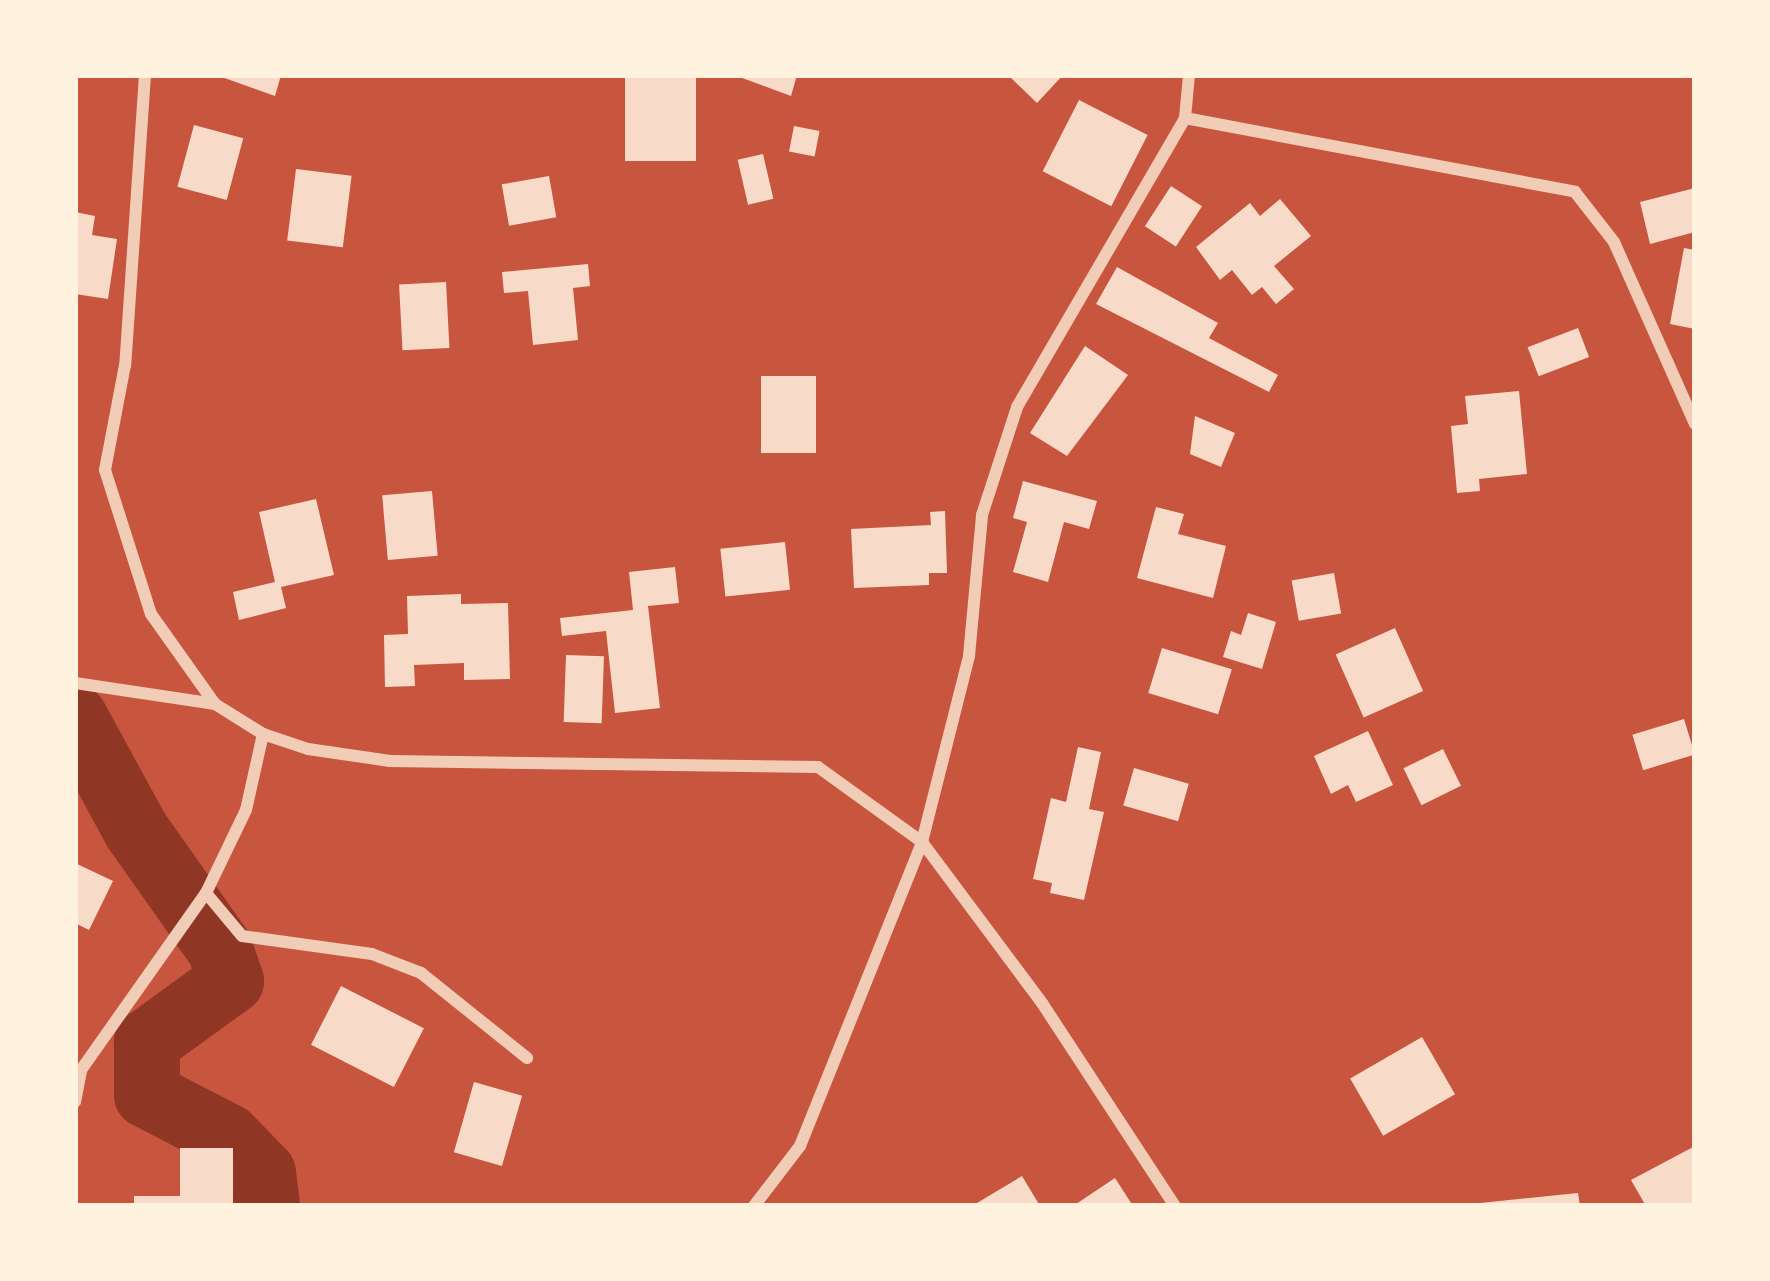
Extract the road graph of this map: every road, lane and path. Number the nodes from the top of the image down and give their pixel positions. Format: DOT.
graph roads {
  1 [pos="145,75"];
  2 [pos="1189,75"];
  3 [pos="1186,118"];
  4 [pos="1695,424"];
  5 [pos="75,683"];
  6 [pos="215,704"];
  7 [pos="263,734"];
  8 [pos="922,842"];
  9 [pos="206,893"];
  10 [pos="527,1058"];
  11 [pos="78,1071"];
  12 [pos="75,1102"];
  13 [pos="757,1204"];
  14 [pos="1175,1206"];
  1 -- 6 [label="street"];
  2 -- 3 [label="street"];
  3 -- 4 [label="street"];
  3 -- 8 [label="street"];
  5 -- 6 [label="street"];
  6 -- 7 [label="street"];
  7 -- 8 [label="street"];
  7 -- 9 [label="street"];
  8 -- 13 [label="street"];
  8 -- 14 [label="street"];
  9 -- 10 [label="street"];
  9 -- 11 [label="street"];
  11 -- 12 [label="street"];
}
